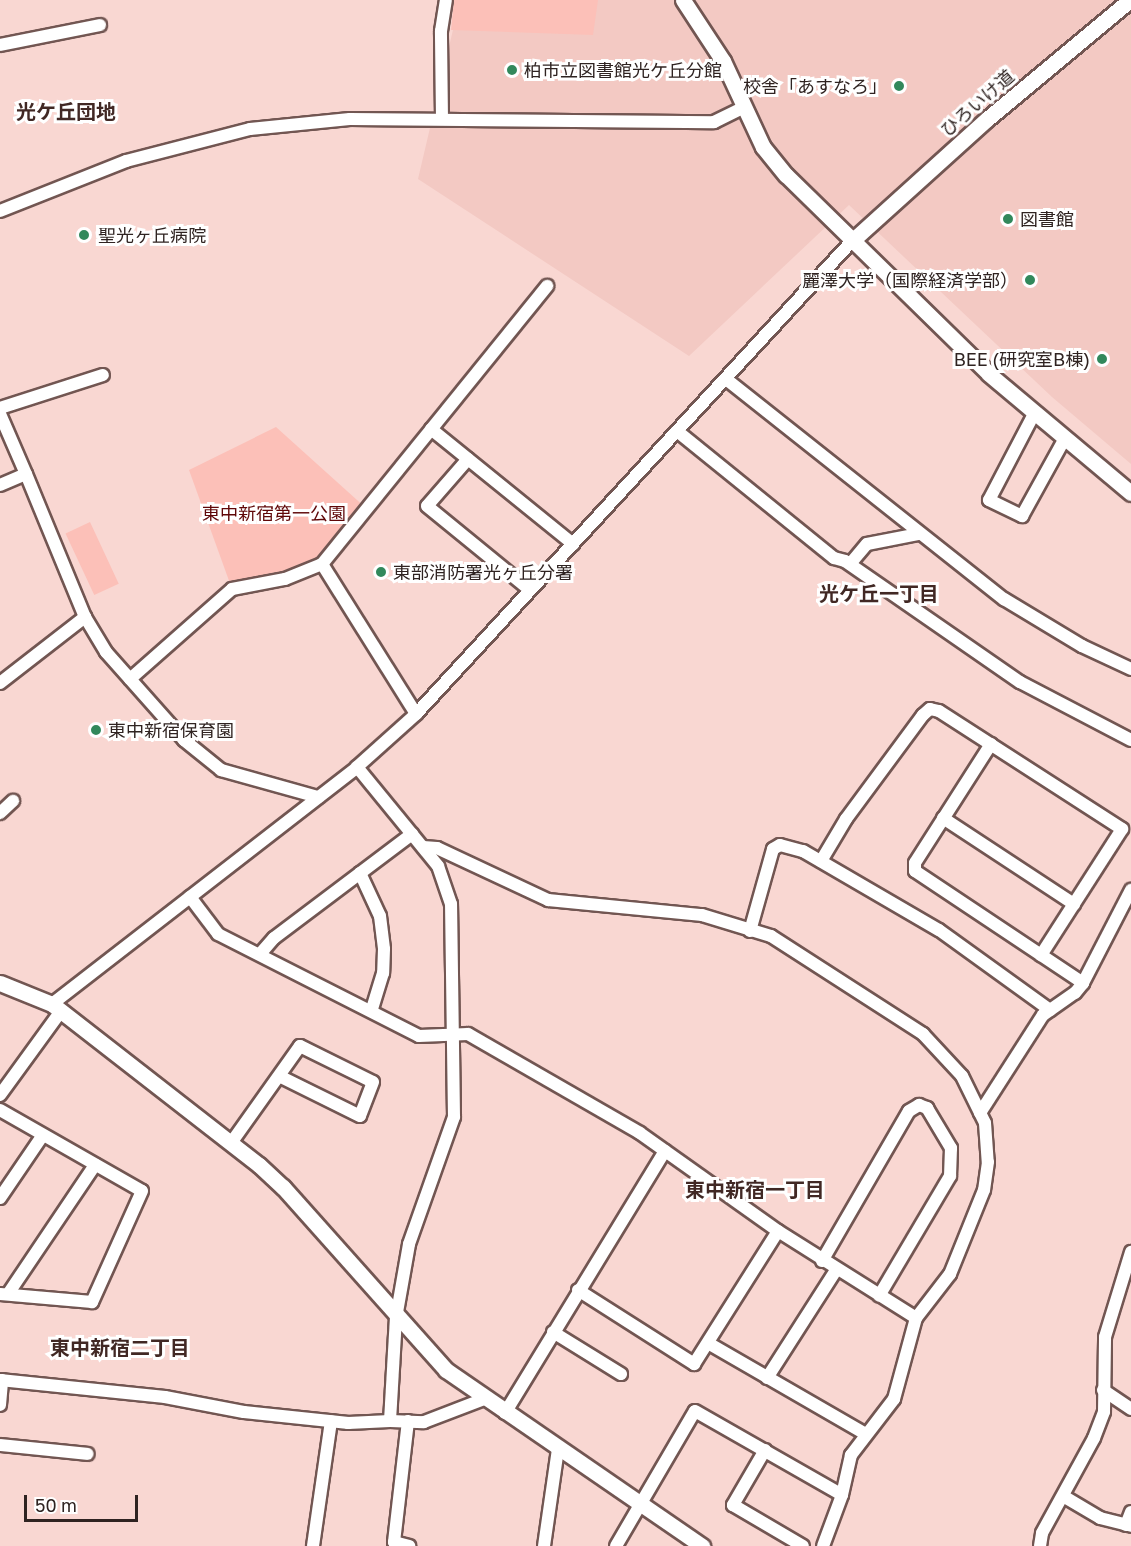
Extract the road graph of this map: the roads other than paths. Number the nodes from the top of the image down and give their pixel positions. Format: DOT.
graph roads {
  1 [pos="446,0"];
  2 [pos="683,0"];
  3 [pos="1130,0"];
  4 [pos="100,25"];
  5 [pos="0,45"];
  6 [pos="743,108"];
  7 [pos="442,119"];
  8 [pos="0,211"];
  9 [pos="854,240"];
  10 [pos="547,286"];
  11 [pos="103,375"];
  12 [pos="726,379"];
  13 [pos="0,408"];
  14 [pos="0,414"];
  15 [pos="1034,414"];
  16 [pos="431,429"];
  17 [pos="677,431"];
  18 [pos="1064,440"];
  19 [pos="468,459"];
  20 [pos="26,474"];
  21 [pos="0,485"];
  22 [pos="1131,493"];
  23 [pos="919,534"];
  24 [pos="573,544"];
  25 [pos="322,564"];
  26 [pos="850,564"];
  27 [pos="530,590"];
  28 [pos="85,617"];
  29 [pos="1131,669"];
  30 [pos="130,679"];
  31 [pos="0,683"];
  32 [pos="416,714"];
  33 [pos="1131,740"];
  34 [pos="991,744"];
  35 [pos="357,767"];
  36 [pos="318,797"];
  37 [pos="13,801"];
  38 [pos="0,813"];
  39 [pos="944,818"];
  40 [pos="412,834"];
  41 [pos="423,847"];
  42 [pos="821,861"];
  43 [pos="360,873"];
  44 [pos="1131,890"];
  45 [pos="190,897"];
  46 [pos="1074,904"];
  47 [pos="750,931"];
  48 [pos="260,954"];
  49 [pos="1041,955"];
  50 [pos="1083,982"];
  51 [pos="0,984"];
  52 [pos="56,1007"];
  53 [pos="372,1009"];
  54 [pos="1050,1010"];
  55 [pos="450,1035"];
  56 [pos="279,1076"];
  57 [pos="0,1095"];
  58 [pos="0,1110"];
  59 [pos="980,1113"];
  60 [pos="43,1135"];
  61 [pos="231,1143"];
  62 [pos="665,1151"];
  63 [pos="95,1165"];
  64 [pos="0,1198"];
  65 [pos="778,1232"];
  66 [pos="1131,1252"];
  67 [pos="822,1261"];
  68 [pos="836,1270"];
  69 [pos="578,1290"];
  70 [pos="4,1294"];
  71 [pos="879,1296"];
  72 [pos="396,1318"];
  73 [pos="916,1318"];
  74 [pos="553,1332"];
  75 [pos="708,1343"];
  76 [pos="621,1374"];
  77 [pos="767,1378"];
  78 [pos="1,1380"];
  79 [pos="1103,1390"];
  80 [pos="484,1399"];
  81 [pos="0,1405"];
  82 [pos="1131,1409"];
  83 [pos="505,1413"];
  84 [pos="331,1421"];
  85 [pos="390,1421"];
  86 [pos="408,1421"];
  87 [pos="864,1433"];
  88 [pos="0,1445"];
  89 [pos="558,1449"];
  90 [pos="765,1450"];
  91 [pos="88,1454"];
  92 [pos="842,1495"];
  93 [pos="1063,1496"];
  94 [pos="640,1503"];
  95 [pos="1131,1512"];
  96 [pos="1128,1525"];
  97 [pos="313,1546"];
  98 [pos="409,1546"];
  99 [pos="544,1546"];
  100 [pos="616,1546"];
  101 [pos="702,1546"];
  102 [pos="803,1546"];
  103 [pos="823,1546"];
  104 [pos="1040,1546"];
  1 -- 7 [label="street"];
  2 -- 6 [label="street"];
  3 -- 9 [label="street, ひろいけ道"];
  4 -- 5 [label="street"];
  6 -- 7 [label="street"];
  6 -- 9 [label="street"];
  7 -- 8 [label="street"];
  9 -- 12 [label="street"];
  9 -- 15 [label="street"];
  10 -- 16 [label="street"];
  11 -- 13 [label="street"];
  12 -- 17 [label="street"];
  12 -- 23 [label="street"];
  14 -- 20 [label="street"];
  15 -- 18 [label="street"];
  15 -- 18 [label="street"];
  16 -- 19 [label="street"];
  16 -- 25 [label="street"];
  17 -- 24 [label="street"];
  17 -- 26 [label="street"];
  18 -- 22 [label="street"];
  19 -- 24 [label="street"];
  19 -- 27 [label="street"];
  20 -- 21 [label="street"];
  20 -- 28 [label="street"];
  23 -- 26 [label="street"];
  23 -- 29 [label="street"];
  24 -- 27 [label="street"];
  25 -- 30 [label="street"];
  25 -- 32 [label="street"];
  26 -- 33 [label="street"];
  27 -- 32 [label="street"];
  28 -- 30 [label="street"];
  28 -- 31 [label="street"];
  30 -- 36 [label="street"];
  32 -- 35 [label="street"];
  34 -- 39 [label="street"];
  34 -- 42 [label="street"];
  34 -- 46 [label="street"];
  35 -- 36 [label="street"];
  35 -- 40 [label="street"];
  36 -- 45 [label="street"];
  37 -- 38 [label="street"];
  39 -- 46 [label="street"];
  39 -- 49 [label="street"];
  40 -- 41 [label="street"];
  40 -- 43 [label="street"];
  41 -- 47 [label="street"];
  41 -- 55 [label="street"];
  42 -- 47 [label="street"];
  42 -- 54 [label="street"];
  43 -- 48 [label="street"];
  43 -- 53 [label="street"];
  44 -- 50 [label="street"];
  45 -- 48 [label="street"];
  45 -- 52 [label="street"];
  46 -- 49 [label="street"];
  47 -- 59 [label="street"];
  48 -- 53 [label="street"];
  49 -- 50 [label="street"];
  50 -- 54 [label="street"];
  51 -- 52 [label="street"];
  52 -- 57 [label="street"];
  52 -- 61 [label="street"];
  53 -- 55 [label="street"];
  54 -- 59 [label="street"];
  55 -- 62 [label="street"];
  55 -- 72 [label="street"];
  56 -- 56 [label="street"];
  56 -- 61 [label="street"];
  58 -- 60 [label="street"];
  59 -- 73 [label="street"];
  60 -- 63 [label="street"];
  60 -- 64 [label="street"];
  61 -- 72 [label="street"];
  62 -- 65 [label="street"];
  62 -- 69 [label="street"];
  63 -- 70 [label="street"];
  63 -- 70 [label="street"];
  65 -- 67 [label="street"];
  65 -- 75 [label="street"];
  66 -- 79 [label="street"];
  67 -- 68 [label="street"];
  67 -- 71 [label="street"];
  68 -- 71 [label="street"];
  68 -- 77 [label="street"];
  69 -- 74 [label="street"];
  69 -- 75 [label="street"];
  71 -- 73 [label="street"];
  72 -- 80 [label="street"];
  72 -- 85 [label="street"];
  73 -- 87 [label="street"];
  74 -- 76 [label="street"];
  74 -- 83 [label="street"];
  75 -- 77 [label="street"];
  77 -- 87 [label="street"];
  78 -- 81 [label="street"];
  78 -- 84 [label="street"];
  79 -- 82 [label="street"];
  79 -- 93 [label="street"];
  80 -- 83 [label="street"];
  80 -- 86 [label="street"];
  83 -- 89 [label="street"];
  84 -- 85 [label="street"];
  84 -- 97 [label="street"];
  85 -- 86 [label="street"];
  86 -- 98 [label="street"];
  87 -- 92 [label="street"];
  88 -- 91 [label="street"];
  89 -- 94 [label="street"];
  89 -- 99 [label="street"];
  90 -- 92 [label="street"];
  90 -- 94 [label="street"];
  90 -- 102 [label="street"];
  92 -- 103 [label="street"];
  93 -- 96 [label="street"];
  93 -- 104 [label="street"];
  94 -- 100 [label="street"];
  94 -- 101 [label="street"];
  95 -- 96 [label="street"];
}
